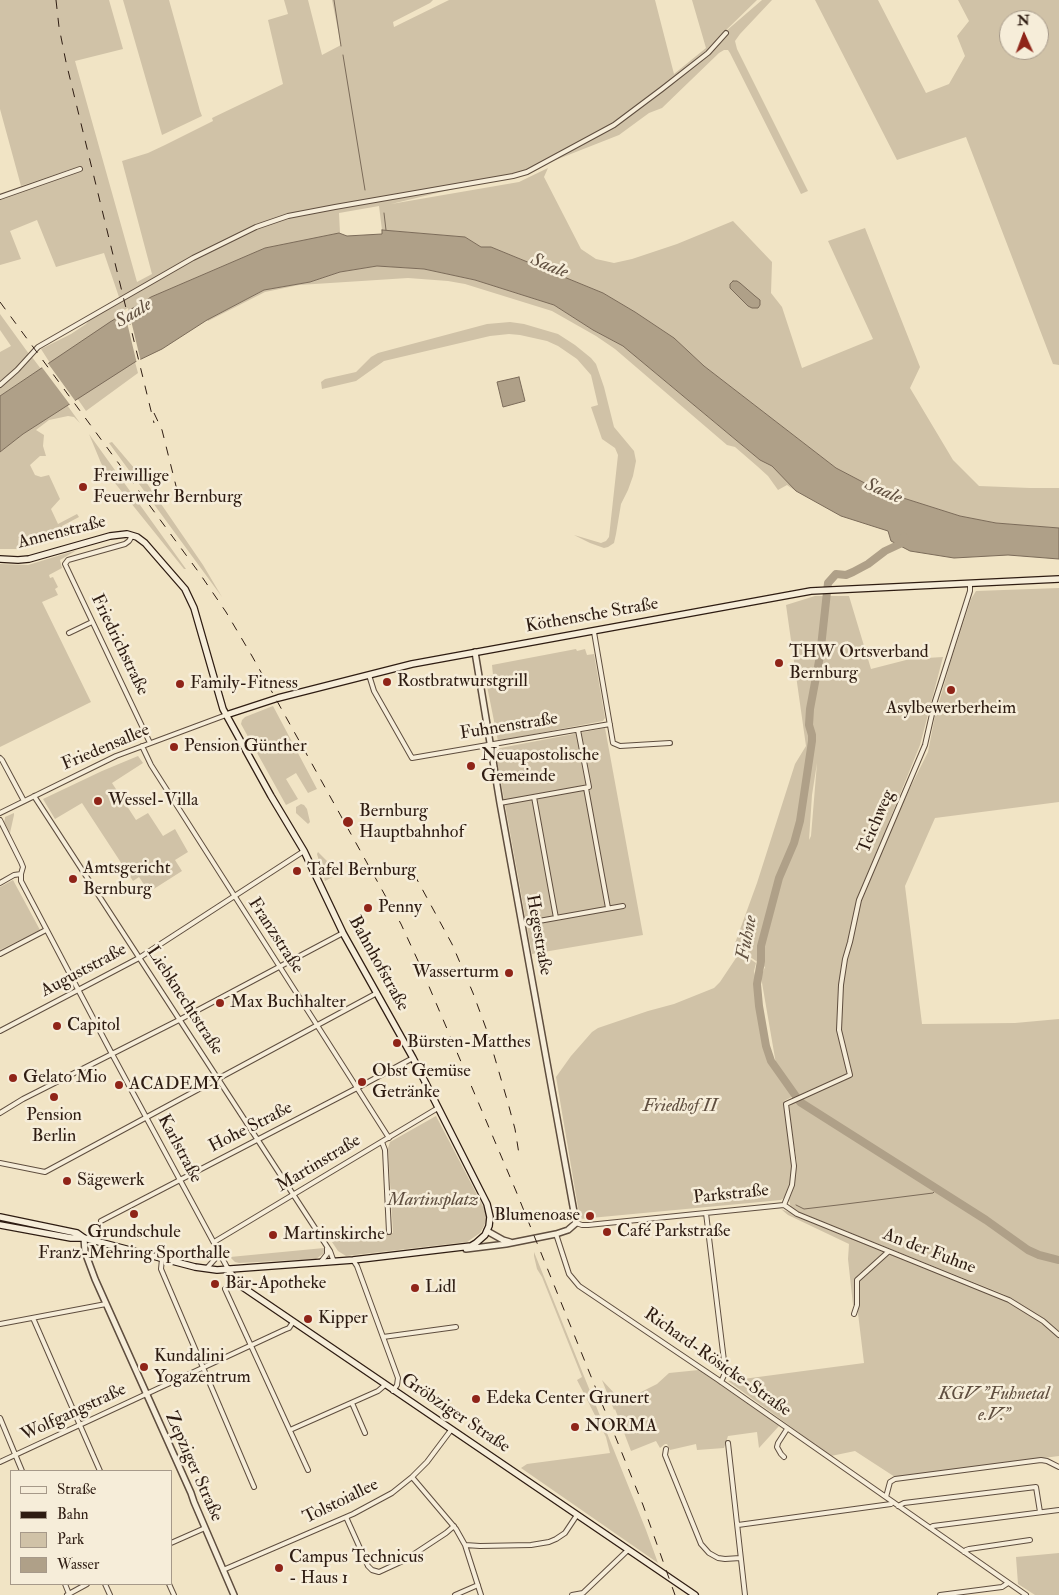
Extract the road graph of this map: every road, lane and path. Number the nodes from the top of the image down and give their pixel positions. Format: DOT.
graph roads {
  1 [pos="726,33"];
  2 [pos="80,168"];
  3 [pos="0,197"];
  4 [pos="0,385"];
  5 [pos="132,536"];
  6 [pos="0,559"];
  7 [pos="68,560"];
  8 [pos="1059,579"];
  9 [pos="970,584"];
  10 [pos="92,622"];
  11 [pos="594,632"];
  12 [pos="69,633"];
  13 [pos="475,652"];
  14 [pos="369,675"];
  15 [pos="226,715"];
  16 [pos="610,724"];
  17 [pos="578,730"];
  18 [pos="150,743"];
  19 [pos="670,743"];
  20 [pos="490,745"];
  21 [pos="142,746"];
  22 [pos="0,758"];
  23 [pos="586,788"];
  24 [pos="34,796"];
  25 [pos="534,797"];
  26 [pos="24,801"];
  27 [pos="500,803"];
  28 [pos="0,813"];
  29 [pos="0,820"];
  30 [pos="304,851"];
  31 [pos="21,874"];
  32 [pos="0,883"];
  33 [pos="233,896"];
  34 [pos="623,906"];
  35 [pos="608,908"];
  36 [pos="556,918"];
  37 [pos="522,924"];
  38 [pos="46,930"];
  39 [pos="343,933"];
  40 [pos="0,954"];
  41 [pos="139,958"];
  42 [pos="279,967"];
  43 [pos="78,990"];
  44 [pos="377,993"];
  45 [pos="181,1019"];
  46 [pos="317,1026"];
  47 [pos="0,1031"];
  48 [pos="112,1054"];
  49 [pos="413,1058"];
  50 [pos="850,1075"];
  51 [pos="218,1079"];
  52 [pos="357,1088"];
  53 [pos="438,1108"];
  54 [pos="0,1113"];
  55 [pos="146,1117"];
  56 [pos="388,1138"];
  57 [pos="258,1140"];
  58 [pos="382,1142"];
  59 [pos="0,1163"];
  60 [pos="179,1180"];
  61 [pos="293,1195"];
  62 [pos="784,1205"];
  63 [pos="706,1213"];
  64 [pos="0,1217"];
  65 [pos="101,1221"];
  66 [pos="576,1223"];
  67 [pos="0,1225"];
  68 [pos="487,1231"];
  69 [pos="389,1232"];
  70 [pos="556,1234"];
  71 [pos="84,1238"];
  72 [pos="214,1242"];
  73 [pos="513,1242"];
  74 [pos="326,1246"];
  75 [pos="217,1248"];
  76 [pos="435,1250"];
  77 [pos="888,1252"];
  78 [pos="162,1258"];
  79 [pos="334,1262"];
  80 [pos="320,1263"];
  81 [pos="355,1263"];
  82 [pos="207,1269"];
  83 [pos="228,1269"];
  84 [pos="225,1289"];
  85 [pos="106,1304"];
  86 [pos="854,1314"];
  87 [pos="32,1318"];
  88 [pos="293,1322"];
  89 [pos="0,1324"];
  90 [pos="456,1327"];
  91 [pos="1059,1335"];
  92 [pos="382,1337"];
  93 [pos="251,1345"];
  94 [pos="202,1368"];
  95 [pos="721,1382"];
  96 [pos="385,1385"];
  97 [pos="393,1391"];
  98 [pos="146,1394"];
  99 [pos="352,1403"];
  100 [pos="0,1418"];
  101 [pos="80,1425"];
  102 [pos="787,1429"];
  103 [pos="290,1430"];
  104 [pos="451,1430"];
  105 [pos="365,1433"];
  106 [pos="728,1443"];
  107 [pos="666,1449"];
  108 [pos="16,1455"];
  109 [pos="784,1458"];
  110 [pos="0,1462"];
  111 [pos="1059,1467"];
  112 [pos="22,1470"];
  113 [pos="100,1470"];
  114 [pos="308,1470"];
  115 [pos="412,1477"];
  116 [pos="254,1487"];
  117 [pos="886,1497"];
  118 [pos="892,1502"];
  119 [pos="898,1506"];
  120 [pos="1059,1510"];
  121 [pos="1040,1512"];
  122 [pos="577,1515"];
  123 [pos="346,1517"];
  124 [pos="738,1525"];
  125 [pos="454,1526"];
  126 [pos="205,1528"];
  127 [pos="930,1528"];
  128 [pos="1030,1540"];
  129 [pos="172,1543"];
  130 [pos="465,1545"];
  131 [pos="628,1550"];
  132 [pos="964,1552"];
  133 [pos="740,1558"];
  134 [pos="223,1570"];
  135 [pos="1008,1583"];
  136 [pos="85,1585"];
  137 [pos="478,1585"];
  138 [pos="68,1594"];
  139 [pos="583,1594"];
  140 [pos="951,1594"];
  141 [pos="234,1595"];
  142 [pos="455,1595"];
  143 [pos="481,1595"];
  144 [pos="572,1595"];
  145 [pos="695,1595"];
  146 [pos="745,1595"];
  147 [pos="940,1595"];
  148 [pos="1026,1595"];
  1 -- 4 [label="street"];
  2 -- 3 [label="street"];
  5 -- 6 [label="main road, Annenstraße"];
  5 -- 7 [label="street, Annenstraße"];
  5 -- 15 [label="main road, Annenstraße"];
  7 -- 10 [label="street, Friedrichstraße"];
  8 -- 9 [label="main road, Köthensche Straße"];
  9 -- 11 [label="main road, Köthensche Straße"];
  9 -- 50 [label="street, Teichweg"];
  10 -- 12 [label="street"];
  10 -- 18 [label="street, Friedrichstraße"];
  11 -- 13 [label="main road, Köthensche Straße"];
  11 -- 16 [label="street"];
  13 -- 14 [label="main road, Köthensche Straße"];
  13 -- 20 [label="street, Hegestraße"];
  14 -- 15 [label="main road, Köthensche Straße"];
  14 -- 20 [label="street, Fuhnenstraße"];
  15 -- 18 [label="street, Friedensallee"];
  15 -- 30 [label="main road, Bahnhofstraße"];
  16 -- 17 [label="street, Fuhnenstraße"];
  16 -- 19 [label="street"];
  17 -- 20 [label="street, Fuhnenstraße"];
  17 -- 23 [label="street"];
  18 -- 21 [label="street, Friedensallee"];
  20 -- 27 [label="street, Hegestraße"];
  21 -- 24 [label="street, Friedensallee"];
  21 -- 33 [label="street, Franzstraße"];
  22 -- 26 [label="street"];
  23 -- 25 [label="street"];
  23 -- 35 [label="street"];
  24 -- 26 [label="street, Friedensallee"];
  24 -- 41 [label="street, Liebknechtstraße"];
  25 -- 27 [label="street"];
  25 -- 36 [label="street"];
  26 -- 28 [label="street, Friedensallee"];
  27 -- 37 [label="street, Hegestraße"];
  29 -- 31 [label="street, Karlstraße"];
  30 -- 33 [label="street, Auguststraße"];
  30 -- 39 [label="main road, Bahnhofstraße"];
  31 -- 32 [label="street"];
  31 -- 38 [label="street, Karlstraße"];
  33 -- 41 [label="street, Auguststraße"];
  33 -- 42 [label="street, Franzstraße"];
  34 -- 35 [label="street"];
  35 -- 36 [label="street"];
  36 -- 37 [label="street"];
  37 -- 66 [label="street, Hegestraße"];
  38 -- 40 [label="street"];
  38 -- 43 [label="street, Karlstraße"];
  39 -- 42 [label="street"];
  39 -- 44 [label="main road, Bahnhofstraße"];
  41 -- 43 [label="street, Auguststraße"];
  41 -- 45 [label="street, Liebknechtstraße"];
  42 -- 45 [label="street"];
  42 -- 46 [label="street, Franzstraße"];
  43 -- 47 [label="street, Auguststraße"];
  43 -- 48 [label="street, Karlstraße"];
  44 -- 46 [label="street"];
  44 -- 49 [label="main road, Bahnhofstraße"];
  45 -- 48 [label="street"];
  45 -- 51 [label="street, Liebknechtstraße"];
  46 -- 51 [label="street"];
  46 -- 52 [label="street, Franzstraße"];
  48 -- 54 [label="street"];
  48 -- 55 [label="street, Karlstraße"];
  49 -- 52 [label="street, Hohe Straße"];
  49 -- 53 [label="main road, Bahnhofstraße"];
  50 -- 62 [label="street, Parkstraße"];
  51 -- 55 [label="street"];
  51 -- 57 [label="street, Liebknechtstraße"];
  52 -- 56 [label="street, Franzstraße"];
  52 -- 57 [label="street, Hohe Straße"];
  53 -- 56 [label="street, Martinstraße"];
  53 -- 68 [label="main road, Bahnhofstraße"];
  55 -- 59 [label="street"];
  55 -- 60 [label="street, Karlstraße"];
  56 -- 58 [label="street, Martinstraße"];
  57 -- 60 [label="street, Hohe Straße"];
  57 -- 61 [label="street, Liebknechtstraße"];
  58 -- 61 [label="street, Martinstraße"];
  58 -- 69 [label="street"];
  60 -- 65 [label="street, Hohe Straße"];
  60 -- 72 [label="street, Karlstraße"];
  61 -- 72 [label="street, Martinstraße"];
  61 -- 74 [label="street, Liebknechtstraße"];
  62 -- 63 [label="street, Parkstraße"];
  62 -- 77 [label="street, An der Fuhne"];
  63 -- 66 [label="street, Parkstraße"];
  63 -- 95 [label="street"];
  64 -- 71 [label="main road"];
  66 -- 70 [label="street"];
  67 -- 71 [label="main road"];
  68 -- 73 [label="street"];
  68 -- 76 [label="main road"];
  70 -- 73 [label="street"];
  70 -- 95 [label="street, Richard-Rösicke-Straße"];
  71 -- 78 [label="main road"];
  71 -- 85 [label="street, Zepziger Straße"];
  72 -- 75 [label="street, Karlstraße"];
  73 -- 76 [label="street"];
  74 -- 79 [label="street, Liebknechtstraße"];
  74 -- 80 [label="street"];
  75 -- 82 [label="street"];
  75 -- 83 [label="street, Karlstraße"];
  76 -- 81 [label="main road"];
  77 -- 86 [label="street"];
  77 -- 91 [label="street, An der Fuhne"];
  78 -- 82 [label="main road"];
  78 -- 94 [label="street"];
  79 -- 80 [label="main road"];
  79 -- 81 [label="main road"];
  80 -- 83 [label="main road"];
  81 -- 92 [label="street"];
  82 -- 83 [label="main road"];
  83 -- 88 [label="main road, Gröbziger Straße"];
  84 -- 93 [label="street"];
  85 -- 87 [label="street"];
  85 -- 98 [label="street, Zepziger Straße"];
  87 -- 89 [label="street"];
  87 -- 101 [label="street"];
  88 -- 93 [label="street, Wolfgangstraße"];
  88 -- 96 [label="main road, Gröbziger Straße"];
  90 -- 92 [label="street"];
  92 -- 97 [label="street"];
  93 -- 94 [label="street, Wolfgangstraße"];
  93 -- 103 [label="street"];
  94 -- 98 [label="street, Wolfgangstraße"];
  94 -- 116 [label="street"];
  95 -- 102 [label="street, Richard-Rösicke-Straße"];
  96 -- 97 [label="main road, Gröbziger Straße"];
  96 -- 99 [label="street"];
  97 -- 104 [label="main road, Gröbziger Straße"];
  98 -- 101 [label="street, Wolfgangstraße"];
  98 -- 126 [label="street, Zepziger Straße"];
  99 -- 103 [label="street"];
  99 -- 105 [label="street"];
  100 -- 108 [label="street"];
  101 -- 108 [label="street, Wolfgangstraße"];
  101 -- 113 [label="street"];
  102 -- 109 [label="street"];
  102 -- 117 [label="street, Richard-Rösicke-Straße"];
  103 -- 114 [label="street"];
  104 -- 115 [label="street, Tolstoiallee"];
  104 -- 122 [label="main road, Gröbziger Straße"];
  106 -- 124 [label="street"];
  107 -- 133 [label="street"];
  108 -- 110 [label="street, Wolfgangstraße"];
  108 -- 112 [label="street"];
  111 -- 117 [label="street"];
  115 -- 123 [label="street, Tolstoiallee"];
  115 -- 125 [label="street"];
  117 -- 118 [label="street, Richard-Rösicke-Straße"];
  118 -- 119 [label="street, Richard-Rösicke-Straße"];
  118 -- 124 [label="street"];
  119 -- 121 [label="street"];
  119 -- 127 [label="street, Richard-Rösicke-Straße"];
  120 -- 121 [label="street"];
  121 -- 127 [label="street"];
  122 -- 130 [label="street"];
  122 -- 131 [label="main road, Gröbziger Straße"];
  123 -- 125 [label="street"];
  123 -- 134 [label="street, Tolstoiallee"];
  124 -- 133 [label="street"];
  125 -- 130 [label="street"];
  126 -- 129 [label="street"];
  126 -- 134 [label="street, Zepziger Straße"];
  127 -- 132 [label="street, Richard-Rösicke-Straße"];
  128 -- 132 [label="street"];
  130 -- 137 [label="street"];
  131 -- 139 [label="street"];
  131 -- 145 [label="main road, Gröbziger Straße"];
  132 -- 135 [label="street, Richard-Rösicke-Straße"];
  133 -- 146 [label="street"];
  134 -- 141 [label="street, Zepziger Straße"];
  135 -- 140 [label="street"];
  135 -- 148 [label="street, Richard-Rösicke-Straße"];
  136 -- 138 [label="street"];
  137 -- 142 [label="street"];
  137 -- 143 [label="street"];
  139 -- 144 [label="street"];
  140 -- 147 [label="street"];
}
